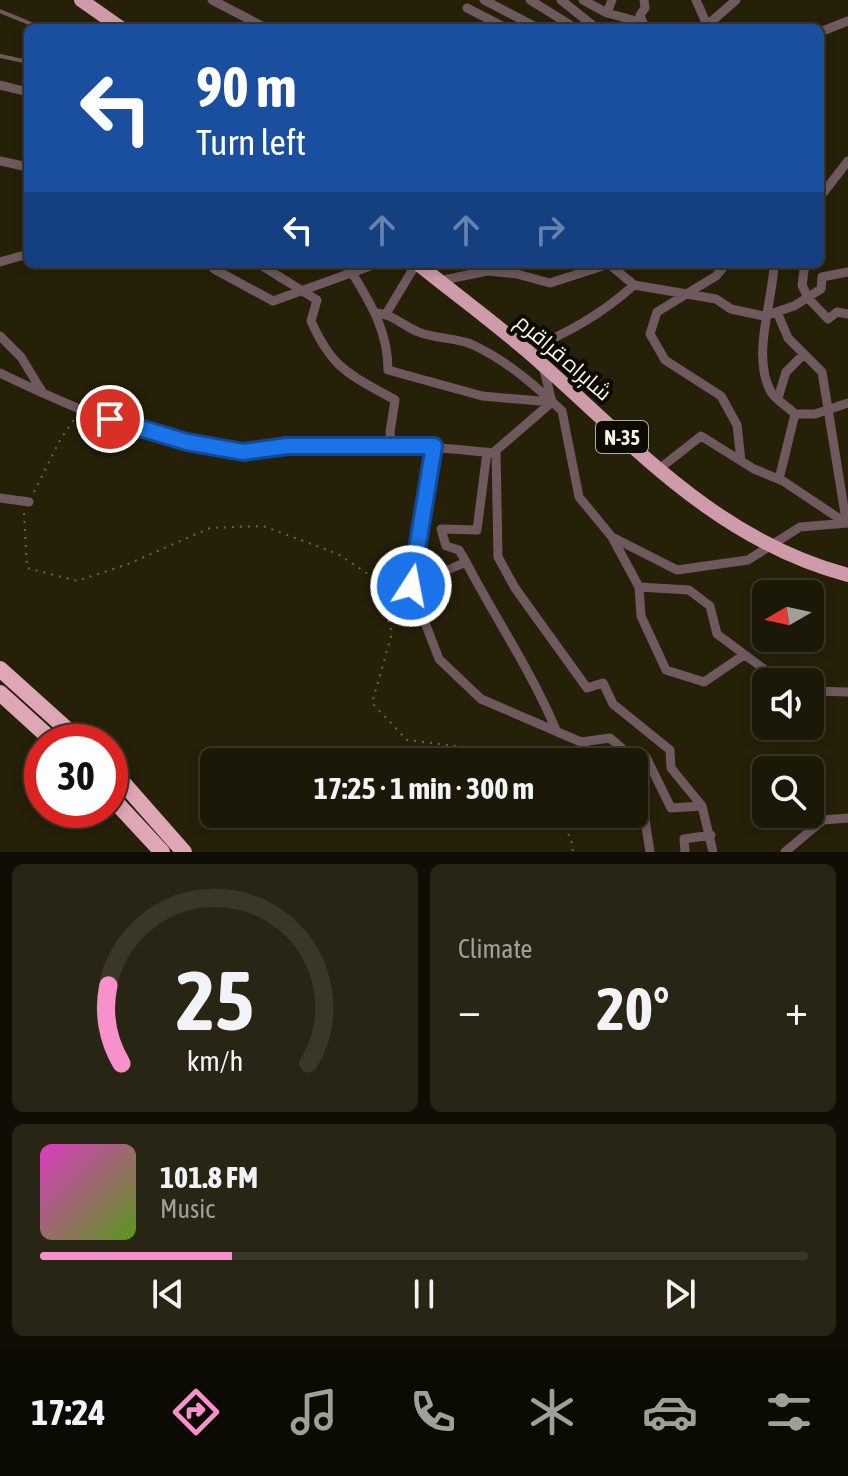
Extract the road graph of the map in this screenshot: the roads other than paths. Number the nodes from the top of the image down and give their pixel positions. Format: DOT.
graph roads {
  1 [pos="81,0"];
  2 [pos="212,0"];
  3 [pos="484,0"];
  4 [pos="530,0"];
  5 [pos="561,0"];
  6 [pos="583,0"];
  7 [pos="612,0"];
  8 [pos="644,0"];
  9 [pos="696,0"];
  10 [pos="736,0"];
  11 [pos="467,8"];
  12 [pos="0,11"];
  13 [pos="607,13"];
  14 [pos="848,21"];
  15 [pos="31,24"];
  16 [pos="115,24"];
  17 [pos="258,24"];
  18 [pos="498,24"];
  19 [pos="530,24"];
  20 [pos="569,24"];
  21 [pos="591,24"];
  22 [pos="632,24"];
  23 [pos="643,24"];
  24 [pos="704,24"];
  25 [pos="708,24"];
  26 [pos="824,30"];
  27 [pos="0,56"];
  28 [pos="24,61"];
  29 [pos="0,85"];
  30 [pos="24,91"];
  31 [pos="0,161"];
  32 [pos="848,161"];
  33 [pos="24,166"];
  34 [pos="824,192"];
  35 [pos="24,255"];
  36 [pos="0,262"];
  37 [pos="266,268"];
  38 [pos="362,268"];
  39 [pos="414,268"];
  40 [pos="422,268"];
  41 [pos="597,268"];
  42 [pos="614,268"];
  43 [pos="718,268"];
  44 [pos="773,268"];
  45 [pos="804,268"];
  46 [pos="214,269"];
  47 [pos="351,271"];
  48 [pos="848,272"];
  49 [pos="439,281"];
  50 [pos="634,285"];
  51 [pos="302,290"];
  52 [pos="686,295"];
  53 [pos="808,298"];
  54 [pos="777,312"];
  55 [pos="381,314"];
  56 [pos="848,314"];
  57 [pos="764,316"];
  58 [pos="0,336"];
  59 [pos="526,351"];
  60 [pos="804,354"];
  61 [pos="543,366"];
  62 [pos="0,373"];
  63 [pos="43,393"];
  64 [pos="778,398"];
  65 [pos="552,402"];
  66 [pos="848,403"];
  67 [pos="830,409"];
  68 [pos="795,414"];
  69 [pos="434,446"];
  70 [pos="392,448"];
  71 [pos="492,451"];
  72 [pos="741,461"];
  73 [pos="659,469"];
  74 [pos="779,479"];
  75 [pos="0,498"];
  76 [pos="29,502"];
  77 [pos="847,521"];
  78 [pos="612,537"];
  79 [pos="769,547"];
  80 [pos="466,562"];
  81 [pos="848,575"];
  82 [pos="411,586"];
  83 [pos="639,587"];
  84 [pos="744,655"];
  85 [pos="763,668"];
  86 [pos="0,669"];
  87 [pos="824,691"];
  88 [pos="848,692"];
  89 [pos="0,693"];
  90 [pos="34,724"];
  91 [pos="61,724"];
  92 [pos="556,730"];
  93 [pos="581,742"];
  94 [pos="586,748"];
  95 [pos="128,788"];
  96 [pos="702,806"];
  97 [pos="128,815"];
  98 [pos="848,818"];
  99 [pos="646,828"];
  100 [pos="711,835"];
  101 [pos="162,852"];
  102 [pos="184,852"];
  103 [pos="650,852"];
  104 [pos="685,852"];
  105 [pos="713,852"];
  106 [pos="785,852"];
  1 -- 16 [label="highway"];
  2 -- 17 [label="street"];
  3 -- 19 [label="street"];
  4 -- 20 [label="street"];
  5 -- 21 [label="street"];
  6 -- 13 [label="street"];
  7 -- 13 [label="street"];
  8 -- 23 [label="street"];
  9 -- 24 [label="street"];
  10 -- 25 [label="street"];
  11 -- 18 [label="street"];
  12 -- 15 [label="lane"];
  13 -- 22 [label="street"];
  14 -- 26 [label="street"];
  27 -- 28 [label="lane"];
  29 -- 30 [label="street"];
  31 -- 33 [label="street"];
  32 -- 34 [label="street"];
  35 -- 36 [label="street"];
  37 -- 51 [label="street"];
  38 -- 47 [label="street"];
  39 -- 55 [label="street"];
  40 -- 49 [label="highway, شاہراہ قراقرم / N-35"];
  41 -- 49 [label="street"];
  42 -- 50 [label="street"];
  43 -- 52 [label="street"];
  44 -- 57 [label="street"];
  45 -- 53 [label="street"];
  46 -- 51 [label="street"];
  47 -- 51 [label="street"];
  47 -- 55 [label="street"];
  48 -- 53 [label="street"];
  49 -- 59 [label="highway, شاہراہ قراقرم / N-35"];
  50 -- 52 [label="street"];
  50 -- 59 [label="street"];
  51 -- 70 [label="street"];
  52 -- 57 [label="street"];
  52 -- 72 [label="street"];
  53 -- 54 [label="street"];
  53 -- 56 [label="street"];
  54 -- 57 [label="street"];
  54 -- 60 [label="street"];
  55 -- 65 [label="street"];
  55 -- 65 [label="street"];
  57 -- 64 [label="street"];
  58 -- 63 [label="street"];
  59 -- 61 [label="highway, شاہراہ قراقرم / N-35"];
  60 -- 64 [label="street"];
  60 -- 67 [label="street"];
  61 -- 65 [label="street"];
  61 -- 73 [label="highway, شاہراہ قراقرم / N-35"];
  62 -- 63 [label="street"];
  63 -- 70 [label="street"];
  64 -- 68 [label="street"];
  65 -- 71 [label="street"];
  65 -- 78 [label="street"];
  66 -- 67 [label="street"];
  67 -- 68 [label="street"];
  67 -- 77 [label="street"];
  68 -- 74 [label="street"];
  69 -- 70 [label="street"];
  69 -- 71 [label="street"];
  69 -- 82 [label="street"];
  71 -- 80 [label="street"];
  71 -- 96 [label="street"];
  72 -- 73 [label="street"];
  72 -- 74 [label="street"];
  73 -- 79 [label="highway, شاہراہ قراقرم / N-35"];
  74 -- 77 [label="street"];
  75 -- 76 [label="street"];
  77 -- 79 [label="street"];
  78 -- 79 [label="street"];
  78 -- 83 [label="street"];
  79 -- 81 [label="highway, شاہراہ قراقرم / N-35"];
  80 -- 82 [label="street"];
  80 -- 92 [label="street"];
  82 -- 92 [label="street"];
  83 -- 84 [label="street"];
  83 -- 84 [label="street"];
  84 -- 85 [label="street"];
  86 -- 91 [label="highway"];
  87 -- 88 [label="street"];
  89 -- 90 [label="highway"];
  92 -- 93 [label="street"];
  93 -- 94 [label="street"];
  93 -- 96 [label="street"];
  95 -- 102 [label="highway"];
  96 -- 100 [label="street"];
  97 -- 101 [label="highway"];
  98 -- 106 [label="street"];
  99 -- 103 [label="street"];
  100 -- 104 [label="street"];
  100 -- 105 [label="street"];
}
